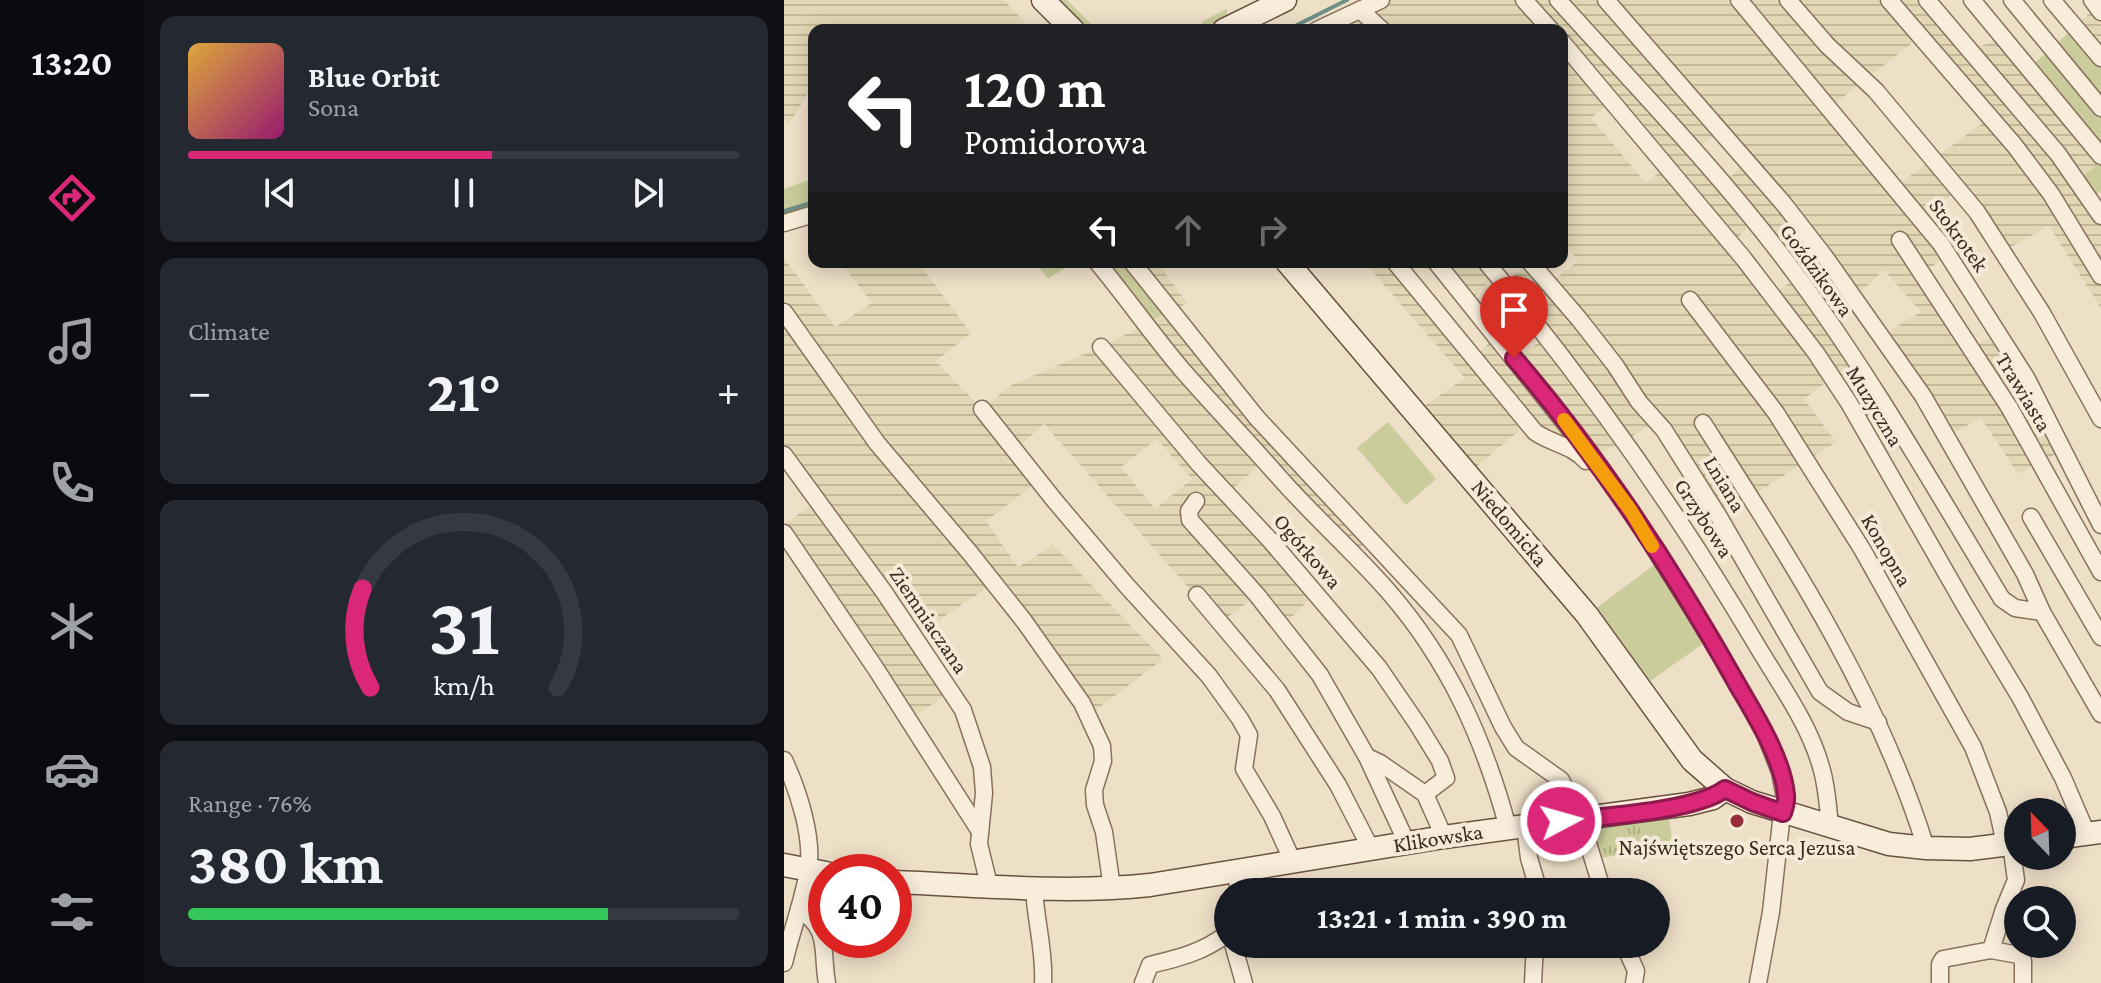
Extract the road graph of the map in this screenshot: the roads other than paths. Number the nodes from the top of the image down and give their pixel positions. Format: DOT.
graph roads {
  1 [pos="1043,0"];
  2 [pos="1285,0"];
  3 [pos="1381,0"];
  4 [pos="1524,0"];
  5 [pos="1558,0"];
  6 [pos="1606,0"];
  7 [pos="1739,0"];
  8 [pos="1788,0"];
  9 [pos="1889,0"];
  10 [pos="1927,0"];
  11 [pos="1972,0"];
  12 [pos="2012,0"];
  13 [pos="2052,0"];
  14 [pos="2092,0"];
  15 [pos="1360,10"];
  16 [pos="2101,12"];
  17 [pos="1067,24"];
  18 [pos="1236,24"];
  19 [pos="1333,24"];
  20 [pos="1375,24"];
  21 [pos="1546,24"];
  22 [pos="1568,49"];
  23 [pos="2101,58"];
  24 [pos="2101,108"];
  25 [pos="2101,156"];
  26 [pos="808,216"];
  27 [pos="2101,216"];
  28 [pos="784,223"];
  29 [pos="1900,240"];
  30 [pos="1102,268"];
  31 [pos="1137,268"];
  32 [pos="1292,268"];
  33 [pos="1400,268"];
  34 [pos="1441,268"];
  35 [pos="1491,268"];
  36 [pos="1535,268"];
  37 [pos="2101,276"];
  38 [pos="1690,300"];
  39 [pos="784,312"];
  40 [pos="1101,347"];
  41 [pos="982,409"];
  42 [pos="2101,419"];
  43 [pos="1703,423"];
  44 [pos="784,455"];
  45 [pos="1196,501"];
  46 [pos="1627,506"];
  47 [pos="2031,517"];
  48 [pos="2101,525"];
  49 [pos="784,533"];
  50 [pos="2101,572"];
  51 [pos="1197,595"];
  52 [pos="2042,612"];
  53 [pos="2101,637"];
  54 [pos="2101,714"];
  55 [pos="1878,722"];
  56 [pos="1367,757"];
  57 [pos="784,760"];
  58 [pos="1725,789"];
  59 [pos="1425,794"];
  60 [pos="1783,813"];
  61 [pos="1578,819"];
  62 [pos="1517,827"];
  63 [pos="1830,827"];
  64 [pos="2004,827"];
  65 [pos="979,830"];
  66 [pos="2094,833"];
  67 [pos="1444,837"];
  68 [pos="1407,843"];
  69 [pos="2004,845"];
  70 [pos="1926,848"];
  71 [pos="1371,849"];
  72 [pos="811,854"];
  73 [pos="1293,862"];
  74 [pos="784,865"];
  75 [pos="808,869"];
  76 [pos="2015,870"];
  77 [pos="1249,878"];
  78 [pos="1535,878"];
  79 [pos="1598,878"];
  80 [pos="912,883"];
  81 [pos="1214,883"];
  82 [pos="989,885"];
  83 [pos="1034,887"];
  84 [pos="1112,888"];
  85 [pos="808,890"];
  86 [pos="799,909"];
  87 [pos="1214,943"];
  88 [pos="1991,950"];
  89 [pos="1237,958"];
  90 [pos="1534,958"];
  91 [pos="1630,958"];
  92 [pos="784,963"];
  93 [pos="827,983"];
  94 [pos="1043,983"];
  95 [pos="1143,983"];
  96 [pos="1244,983"];
  97 [pos="1533,983"];
  98 [pos="1634,983"];
  99 [pos="1758,983"];
  100 [pos="1940,983"];
  101 [pos="2023,983"];
  1 -- 17 [label="street"];
  2 -- 18 [label="street"];
  3 -- 15 [label="street"];
  4 -- 21 [label="street"];
  5 -- 52 [label="street, Goździkowa"];
  6 -- 52 [label="street, Goździkowa"];
  7 -- 48 [label="street, Stokrotek"];
  8 -- 42 [label="street, Stokrotek"];
  9 -- 37 [label="street"];
  10 -- 27 [label="street"];
  11 -- 25 [label="street"];
  12 -- 24 [label="street"];
  13 -- 23 [label="street"];
  14 -- 16 [label="street"];
  15 -- 19 [label="street"];
  15 -- 20 [label="street"];
  22 -- 66 [label="street, Muzyczna"];
  26 -- 28 [label="street"];
  29 -- 50 [label="street, Trawiasta"];
  30 -- 62 [label="street"];
  31 -- 61 [label="street"];
  32 -- 58 [label="street, Niedomicka"];
  33 -- 46 [label="street"];
  34 -- 46 [label="street"];
  35 -- 63 [label="street, Grzybowa"];
  36 -- 55 [label="street, Lniana"];
  38 -- 64 [label="street, Konopna"];
  39 -- 84 [label="street"];
  40 -- 59 [label="street, Ogórkowa"];
  41 -- 73 [label="street"];
  43 -- 55 [label="street, Lniana"];
  44 -- 65 [label="street, Ziemniaczana"];
  45 -- 56 [label="street"];
  46 -- 60 [label="street"];
  47 -- 53 [label="street"];
  49 -- 65 [label="street, Ziemniaczana"];
  51 -- 71 [label="street"];
  52 -- 54 [label="street, Goździkowa"];
  55 -- 70 [label="street, Lniana"];
  56 -- 59 [label="street"];
  56 -- 68 [label="street"];
  57 -- 72 [label="street"];
  58 -- 60 [label="street"];
  58 -- 61 [label="street, Klikowska"];
  59 -- 67 [label="street"];
  60 -- 63 [label="street"];
  60 -- 99 [label="street"];
  61 -- 62 [label="street, Klikowska"];
  61 -- 79 [label="street"];
  62 -- 67 [label="street, Klikowska"];
  62 -- 78 [label="street"];
  63 -- 70 [label="street"];
  65 -- 82 [label="street, Ziemniaczana"];
  67 -- 68 [label="street, Klikowska"];
  68 -- 71 [label="street, Klikowska"];
  69 -- 70 [label="street"];
  71 -- 73 [label="street, Klikowska"];
  73 -- 77 [label="street, Klikowska"];
  74 -- 75 [label="street"];
  76 -- 88 [label="street, Konopna"];
  80 -- 82 [label="street, Klikowska"];
  81 -- 84 [label="street, Klikowska"];
  82 -- 83 [label="street, Klikowska"];
  83 -- 84 [label="street, Klikowska"];
  83 -- 94 [label="street"];
  85 -- 86 [label="street"];
  86 -- 92 [label="street"];
  86 -- 93 [label="street"];
  87 -- 95 [label="street"];
  88 -- 100 [label="street"];
  88 -- 101 [label="street"];
  89 -- 96 [label="street"];
  90 -- 97 [label="street"];
  91 -- 98 [label="street"];
}
